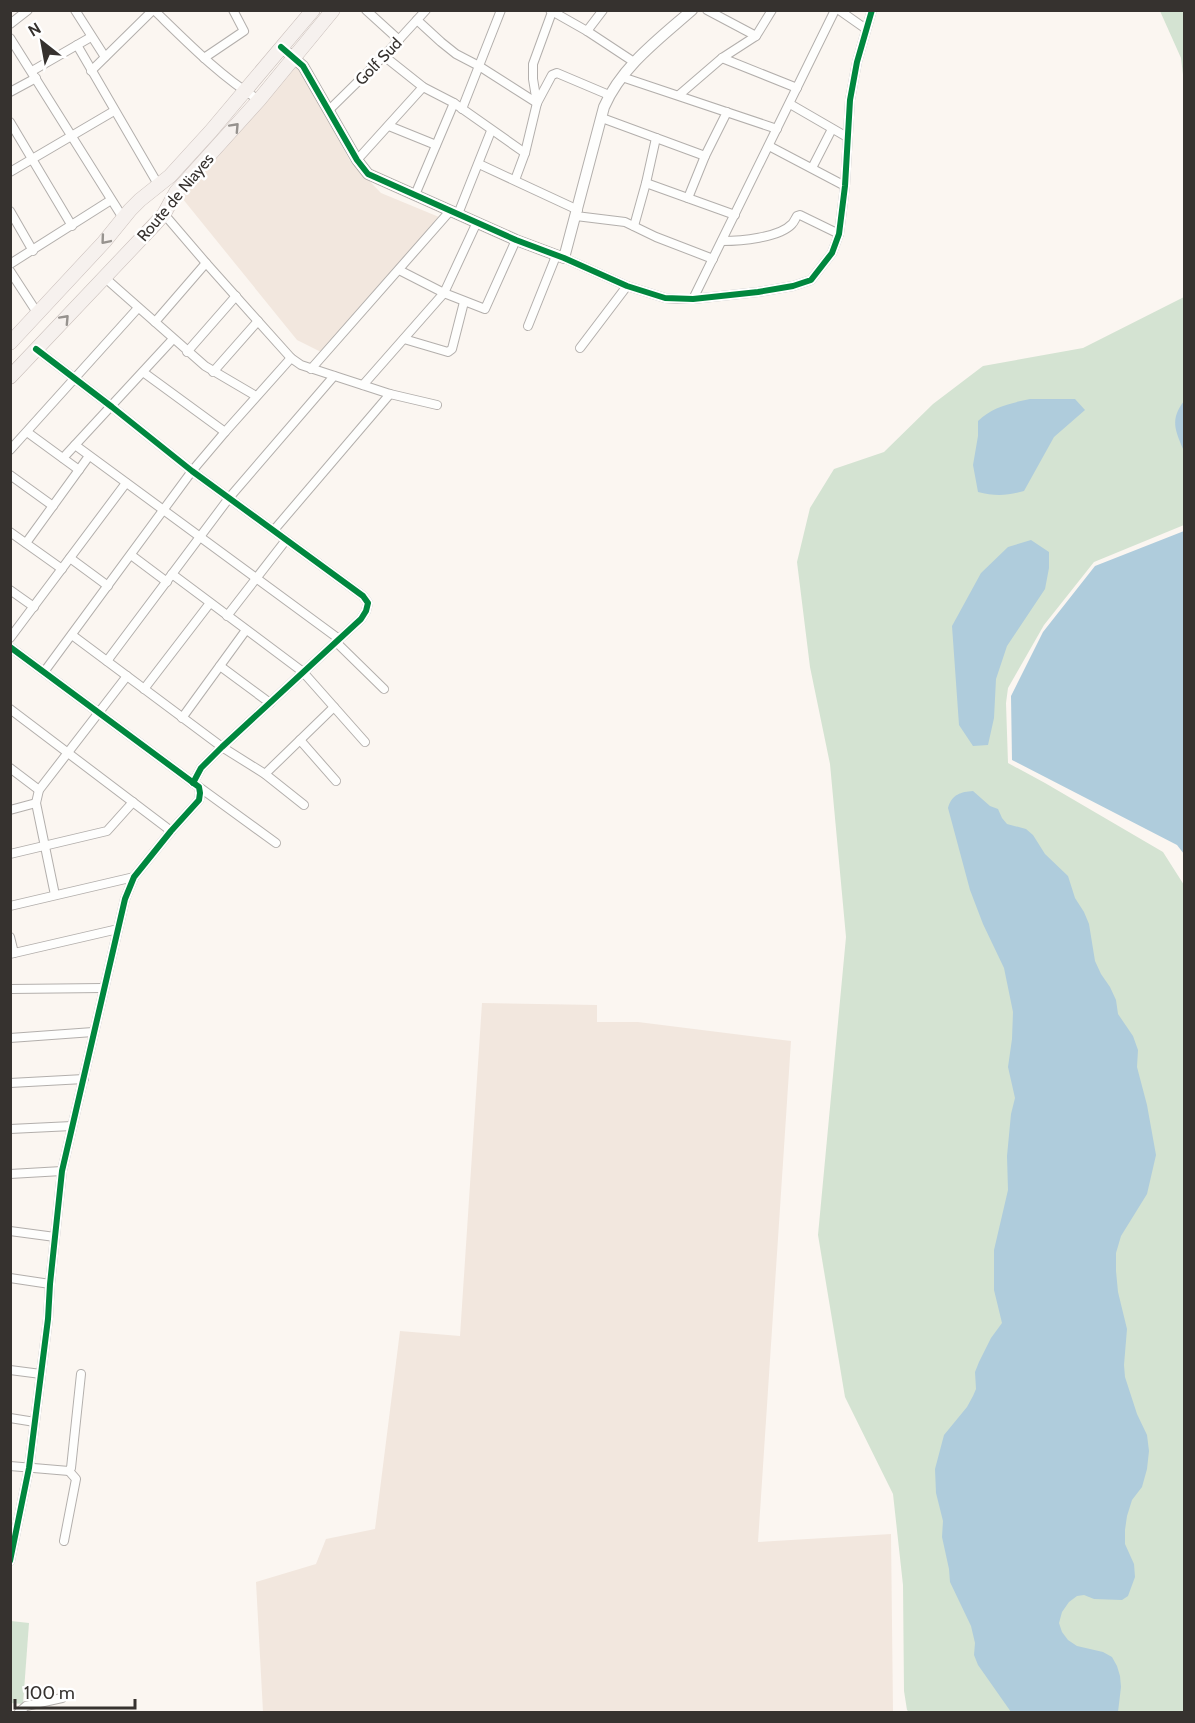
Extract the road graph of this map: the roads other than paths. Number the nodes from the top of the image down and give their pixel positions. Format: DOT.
graph roads {
  1 [pos="28,10"];
  2 [pos="75,10"];
  3 [pos="153,10"];
  4 [pos="233,10"];
  5 [pos="313,10"];
  6 [pos="333,10"];
  7 [pos="366,10"];
  8 [pos="426,10"];
  9 [pos="501,10"];
  10 [pos="603,10"];
  11 [pos="707,10"];
  12 [pos="772,10"];
  13 [pos="837,10"];
  14 [pos="872,10"];
  15 [pos="551,11"];
  16 [pos="687,12"];
  17 [pos="417,20"];
  18 [pos="10,24"];
  19 [pos="866,29"];
  20 [pos="586,31"];
  21 [pos="756,36"];
  22 [pos="91,37"];
  23 [pos="10,38"];
  24 [pos="399,40"];
  25 [pos="77,45"];
  26 [pos="281,46"];
  27 [pos="384,56"];
  28 [pos="105,57"];
  29 [pos="204,58"];
  30 [pos="294,58"];
  31 [pos="722,58"];
  32 [pos="634,62"];
  33 [pos="479,66"];
  34 [pos="91,71"];
  35 [pos="34,74"];
  36 [pos="622,77"];
  37 [pos="423,87"];
  38 [pos="797,88"];
  39 [pos="244,91"];
  40 [pos="10,93"];
  41 [pos="609,95"];
  42 [pos="679,95"];
  43 [pos="259,100"];
  44 [pos="537,103"];
  45 [pos="454,104"];
  46 [pos="790,104"];
  47 [pos="462,109"];
  48 [pos="329,110"];
  49 [pos="114,111"];
  50 [pos="727,112"];
  51 [pos="602,118"];
  52 [pos="10,122"];
  53 [pos="389,126"];
  54 [pos="777,129"];
  55 [pos="832,129"];
  56 [pos="491,131"];
  57 [pos="71,135"];
  58 [pos="847,137"];
  59 [pos="656,138"];
  60 [pos="436,145"];
  61 [pos="769,146"];
  62 [pos="525,153"];
  63 [pos="705,156"];
  64 [pos="32,159"];
  65 [pos="357,160"];
  66 [pos="478,164"];
  67 [pos="812,168"];
  68 [pos="10,172"];
  69 [pos="514,180"];
  70 [pos="646,183"];
  71 [pos="159,186"];
  72 [pos="845,186"];
  73 [pos="415,195"];
  74 [pos="688,198"];
  75 [pos="111,200"];
  76 [pos="10,211"];
  77 [pos="164,213"];
  78 [pos="454,213"];
  79 [pos="577,213"];
  80 [pos="735,215"];
  81 [pos="123,218"];
  82 [pos="477,222"];
  83 [pos="72,226"];
  84 [pos="634,226"];
  85 [pos="839,234"];
  86 [pos="516,240"];
  87 [pos="722,241"];
  88 [pos="33,251"];
  89 [pos="560,257"];
  90 [pos="713,259"];
  91 [pos="206,263"];
  92 [pos="10,264"];
  93 [pos="399,270"];
  94 [pos="10,271"];
  95 [pos="104,277"];
  96 [pos="627,286"];
  97 [pos="444,293"];
  98 [pos="236,297"];
  99 [pos="693,299"];
  100 [pos="464,302"];
  101 [pos="138,308"];
  102 [pos="38,314"];
  103 [pos="258,321"];
  104 [pos="155,322"];
  105 [pos="528,326"];
  106 [pos="173,339"];
  107 [pos="404,339"];
  108 [pos="10,344"];
  109 [pos="580,348"];
  110 [pos="36,350"];
  111 [pos="187,352"];
  112 [pos="291,358"];
  113 [pos="311,369"];
  114 [pos="143,372"];
  115 [pos="213,372"];
  116 [pos="334,376"];
  117 [pos="10,377"];
  118 [pos="75,379"];
  119 [pos="363,385"];
  120 [pos="390,394"];
  121 [pos="256,396"];
  122 [pos="436,405"];
  123 [pos="112,407"];
  124 [pos="27,432"];
  125 [pos="225,432"];
  126 [pos="75,446"];
  127 [pos="10,450"];
  128 [pos="89,456"];
  129 [pos="63,458"];
  130 [pos="79,470"];
  131 [pos="192,471"];
  132 [pos="10,475"];
  133 [pos="126,483"];
  134 [pos="229,498"];
  135 [pos="53,506"];
  136 [pos="163,510"];
  137 [pos="274,530"];
  138 [pos="10,531"];
  139 [pos="200,537"];
  140 [pos="286,540"];
  141 [pos="26,543"];
  142 [pos="130,555"];
  143 [pos="70,558"];
  144 [pos="62,569"];
  145 [pos="169,578"];
  146 [pos="257,579"];
  147 [pos="108,586"];
  148 [pos="10,590"];
  149 [pos="210,603"];
  150 [pos="34,607"];
  151 [pos="227,616"];
  152 [pos="246,630"];
  153 [pos="72,635"];
  154 [pos="10,638"];
  155 [pos="337,640"];
  156 [pos="10,647"];
  157 [pos="107,662"];
  158 [pos="220,666"];
  159 [pos="44,672"];
  160 [pos="303,672"];
  161 [pos="127,676"];
  162 [pos="144,689"];
  163 [pos="384,689"];
  164 [pos="270,703"];
  165 [pos="334,707"];
  166 [pos="10,709"];
  167 [pos="99,713"];
  168 [pos="182,718"];
  169 [pos="300,740"];
  170 [pos="365,742"];
  171 [pos="222,747"];
  172 [pos="68,753"];
  173 [pos="10,768"];
  174 [pos="265,774"];
  175 [pos="336,781"];
  176 [pos="196,785"];
  177 [pos="39,790"];
  178 [pos="133,802"];
  179 [pos="36,803"];
  180 [pos="304,805"];
  181 [pos="10,810"];
  182 [pos="171,831"];
  183 [pos="276,843"];
  184 [pos="45,846"];
  185 [pos="10,854"];
  186 [pos="134,877"];
  187 [pos="55,896"];
  188 [pos="10,906"];
  189 [pos="118,929"];
  190 [pos="10,937"];
  191 [pos="12,953"];
  192 [pos="11,988"];
  193 [pos="103,988"];
  194 [pos="93,1032"];
  195 [pos="10,1038"];
  196 [pos="84,1079"];
  197 [pos="10,1083"];
  198 [pos="72,1126"];
  199 [pos="10,1129"];
  200 [pos="62,1172"];
  201 [pos="10,1174"];
  202 [pos="10,1231"];
  203 [pos="55,1238"];
  204 [pos="10,1278"];
  205 [pos="50,1284"];
  206 [pos="10,1370"];
  207 [pos="42,1374"];
  208 [pos="81,1374"];
  209 [pos="10,1418"];
  210 [pos="35,1422"];
  211 [pos="10,1466"];
  212 [pos="29,1468"];
  213 [pos="69,1471"];
  214 [pos="64,1541"];
  215 [pos="10,1561"];
  216 [pos="62,1698"];
  217 [pos="19,1713"];
  1 -- 18 [label="street"];
  2 -- 22 [label="street"];
  3 -- 28 [label="street"];
  3 -- 29 [label="street"];
  4 -- 29 [label="street"];
  5 -- 26 [label="main road, Route de Niayes"];
  6 -- 30 [label="main road, Route de Niayes"];
  7 -- 24 [label="street"];
  8 -- 17 [label="street, Golf Sud"];
  9 -- 33 [label="street"];
  10 -- 20 [label="street"];
  11 -- 21 [label="street"];
  12 -- 21 [label="street"];
  13 -- 19 [label="street"];
  13 -- 38 [label="street"];
  14 -- 19 [label="street"];
  15 -- 20 [label="street"];
  15 -- 44 [label="street"];
  16 -- 32 [label="street"];
  17 -- 24 [label="street, Golf Sud"];
  17 -- 33 [label="street"];
  19 -- 58 [label="street"];
  20 -- 32 [label="street"];
  21 -- 31 [label="street"];
  22 -- 25 [label="street"];
  22 -- 28 [label="street"];
  23 -- 35 [label="street"];
  24 -- 27 [label="street, Golf Sud"];
  25 -- 34 [label="street"];
  25 -- 35 [label="street"];
  26 -- 30 [label="street"];
  26 -- 39 [label="main road, Route de Niayes"];
  27 -- 37 [label="street"];
  27 -- 48 [label="street, Golf Sud"];
  28 -- 34 [label="street"];
  29 -- 39 [label="street"];
  30 -- 43 [label="main road, Route de Niayes"];
  30 -- 48 [label="street"];
  31 -- 38 [label="street"];
  31 -- 42 [label="street"];
  32 -- 36 [label="street"];
  33 -- 44 [label="street"];
  33 -- 47 [label="street"];
  34 -- 49 [label="street"];
  35 -- 40 [label="street"];
  35 -- 57 [label="street"];
  36 -- 41 [label="street"];
  36 -- 42 [label="street"];
  37 -- 45 [label="street"];
  37 -- 53 [label="street"];
  38 -- 46 [label="street"];
  39 -- 43 [label="street"];
  39 -- 71 [label="main road, Route de Niayes"];
  41 -- 44 [label="street"];
  41 -- 51 [label="street"];
  42 -- 50 [label="street"];
  77 -- 43 [label="main road, Route de Niayes, one-way"];
  44 -- 62 [label="street"];
  45 -- 47 [label="street"];
  45 -- 60 [label="street"];
  46 -- 54 [label="street"];
  46 -- 55 [label="street"];
  47 -- 56 [label="street"];
  48 -- 65 [label="street"];
  49 -- 57 [label="street"];
  49 -- 71 [label="street"];
  50 -- 54 [label="street"];
  50 -- 63 [label="street"];
  51 -- 59 [label="street"];
  51 -- 79 [label="street"];
  52 -- 64 [label="street"];
  53 -- 60 [label="street"];
  53 -- 65 [label="street"];
  54 -- 61 [label="street"];
  55 -- 58 [label="street"];
  55 -- 67 [label="street"];
  56 -- 62 [label="street"];
  56 -- 66 [label="street"];
  57 -- 64 [label="street"];
  57 -- 75 [label="street"];
  58 -- 72 [label="street"];
  59 -- 63 [label="street"];
  59 -- 70 [label="street"];
  60 -- 73 [label="street"];
  61 -- 67 [label="street"];
  61 -- 80 [label="street"];
  62 -- 69 [label="street"];
  63 -- 74 [label="street"];
  64 -- 68 [label="street"];
  64 -- 83 [label="street"];
  65 -- 73 [label="street"];
  66 -- 69 [label="street"];
  66 -- 78 [label="street"];
  67 -- 72 [label="street"];
  69 -- 79 [label="street"];
  70 -- 74 [label="street"];
  70 -- 84 [label="street"];
  71 -- 81 [label="main road, Route de Niayes"];
  72 -- 85 [label="street"];
  73 -- 78 [label="street"];
  74 -- 80 [label="street"];
  75 -- 81 [label="street"];
  75 -- 83 [label="street"];
  76 -- 88 [label="street"];
  77 -- 91 [label="street"];
  77 -- 95 [label="main road, Route de Niayes"];
  78 -- 82 [label="street"];
  78 -- 93 [label="street"];
  79 -- 84 [label="street"];
  79 -- 89 [label="street"];
  80 -- 87 [label="street"];
  81 -- 102 [label="main road, Route de Niayes, one-way"];
  82 -- 86 [label="street"];
  82 -- 97 [label="street"];
  83 -- 88 [label="street"];
  84 -- 90 [label="street"];
  85 -- 87 [label="street"];
  85 -- 99 [label="street"];
  86 -- 89 [label="street"];
  86 -- 100 [label="street"];
  87 -- 90 [label="street"];
  88 -- 92 [label="street"];
  89 -- 96 [label="street"];
  89 -- 105 [label="street"];
  90 -- 99 [label="street"];
  91 -- 98 [label="street"];
  91 -- 104 [label="street"];
  93 -- 97 [label="street"];
  93 -- 113 [label="street"];
  94 -- 102 [label="street"];
  95 -- 101 [label="street"];
  110 -- 95 [label="main road, Route de Niayes, one-way"];
  96 -- 99 [label="street"];
  96 -- 109 [label="street"];
  97 -- 100 [label="street"];
  97 -- 107 [label="street"];
  98 -- 103 [label="street"];
  98 -- 111 [label="street"];
  100 -- 107 [label="street"];
  101 -- 104 [label="street"];
  101 -- 118 [label="street"];
  102 -- 108 [label="main road, Route de Niayes"];
  103 -- 112 [label="street"];
  103 -- 115 [label="street"];
  104 -- 106 [label="street"];
  106 -- 111 [label="street"];
  106 -- 114 [label="street"];
  107 -- 119 [label="street"];
  110 -- 117 [label="main road, Route de Niayes"];
  110 -- 118 [label="street"];
  111 -- 115 [label="street"];
  112 -- 113 [label="street"];
  112 -- 121 [label="street"];
  113 -- 116 [label="street"];
  114 -- 123 [label="street"];
  114 -- 125 [label="street"];
  115 -- 121 [label="street"];
  116 -- 119 [label="street"];
  116 -- 134 [label="street"];
  118 -- 123 [label="street"];
  118 -- 124 [label="street"];
  119 -- 120 [label="street"];
  120 -- 122 [label="street"];
  120 -- 137 [label="street"];
  121 -- 125 [label="street"];
  123 -- 126 [label="street"];
  123 -- 131 [label="street"];
  124 -- 127 [label="street"];
  124 -- 129 [label="street"];
  125 -- 131 [label="street"];
  126 -- 128 [label="street"];
  126 -- 129 [label="street"];
  128 -- 130 [label="street"];
  128 -- 133 [label="street"];
  129 -- 130 [label="street"];
  130 -- 135 [label="street"];
  131 -- 134 [label="street"];
  131 -- 136 [label="street"];
  132 -- 135 [label="street"];
  133 -- 136 [label="street"];
  133 -- 143 [label="street"];
  134 -- 137 [label="street"];
  134 -- 139 [label="street"];
  135 -- 141 [label="street"];
  136 -- 139 [label="street"];
  136 -- 142 [label="street"];
  137 -- 140 [label="street"];
  138 -- 141 [label="street"];
  139 -- 145 [label="street"];
  139 -- 146 [label="street"];
  140 -- 146 [label="street"];
  140 -- 155 [label="street"];
  141 -- 144 [label="street"];
  142 -- 145 [label="street"];
  142 -- 147 [label="street"];
  143 -- 144 [label="street"];
  143 -- 147 [label="street"];
  144 -- 150 [label="street"];
  145 -- 149 [label="street"];
  145 -- 157 [label="street"];
  146 -- 151 [label="street"];
  146 -- 155 [label="street"];
  147 -- 153 [label="street"];
  148 -- 150 [label="street"];
  149 -- 151 [label="street"];
  149 -- 162 [label="street"];
  150 -- 154 [label="street"];
  151 -- 152 [label="street"];
  152 -- 158 [label="street"];
  152 -- 160 [label="street"];
  153 -- 157 [label="street"];
  153 -- 159 [label="street"];
  155 -- 160 [label="street"];
  155 -- 163 [label="street"];
  156 -- 159 [label="street"];
  157 -- 161 [label="street"];
  158 -- 164 [label="street"];
  158 -- 168 [label="street"];
  159 -- 167 [label="street"];
  160 -- 164 [label="street"];
  160 -- 165 [label="street"];
  161 -- 162 [label="street"];
  161 -- 167 [label="street"];
  162 -- 168 [label="street"];
  164 -- 171 [label="street"];
  165 -- 169 [label="street"];
  165 -- 170 [label="street"];
  166 -- 172 [label="street"];
  167 -- 172 [label="street"];
  167 -- 176 [label="street"];
  168 -- 171 [label="street"];
  169 -- 174 [label="street"];
  169 -- 175 [label="street"];
  171 -- 174 [label="street"];
  171 -- 176 [label="street"];
  172 -- 177 [label="street"];
  172 -- 178 [label="street"];
  173 -- 177 [label="street"];
  174 -- 180 [label="street"];
  176 -- 182 [label="street"];
  176 -- 183 [label="street"];
  177 -- 179 [label="street"];
  178 -- 182 [label="street"];
  178 -- 184 [label="street"];
  179 -- 181 [label="street"];
  179 -- 184 [label="street"];
  182 -- 186 [label="street"];
  184 -- 185 [label="street"];
  184 -- 187 [label="street"];
  186 -- 187 [label="street"];
  186 -- 189 [label="street"];
  187 -- 188 [label="street"];
  189 -- 191 [label="street"];
  189 -- 193 [label="street"];
  190 -- 191 [label="street"];
  192 -- 193 [label="street"];
  193 -- 194 [label="street"];
  194 -- 195 [label="street"];
  194 -- 196 [label="street"];
  196 -- 197 [label="street"];
  196 -- 198 [label="street"];
  198 -- 199 [label="street"];
  198 -- 200 [label="street"];
  200 -- 201 [label="street"];
  200 -- 203 [label="street"];
  202 -- 203 [label="street"];
  203 -- 205 [label="street"];
  204 -- 205 [label="street"];
  205 -- 207 [label="street"];
  206 -- 207 [label="street"];
  207 -- 210 [label="street"];
  208 -- 213 [label="street"];
  209 -- 210 [label="street"];
  210 -- 212 [label="street"];
  211 -- 212 [label="street"];
  212 -- 213 [label="street"];
  212 -- 215 [label="street"];
  213 -- 214 [label="street"];
  216 -- 217 [label="street"];
}
